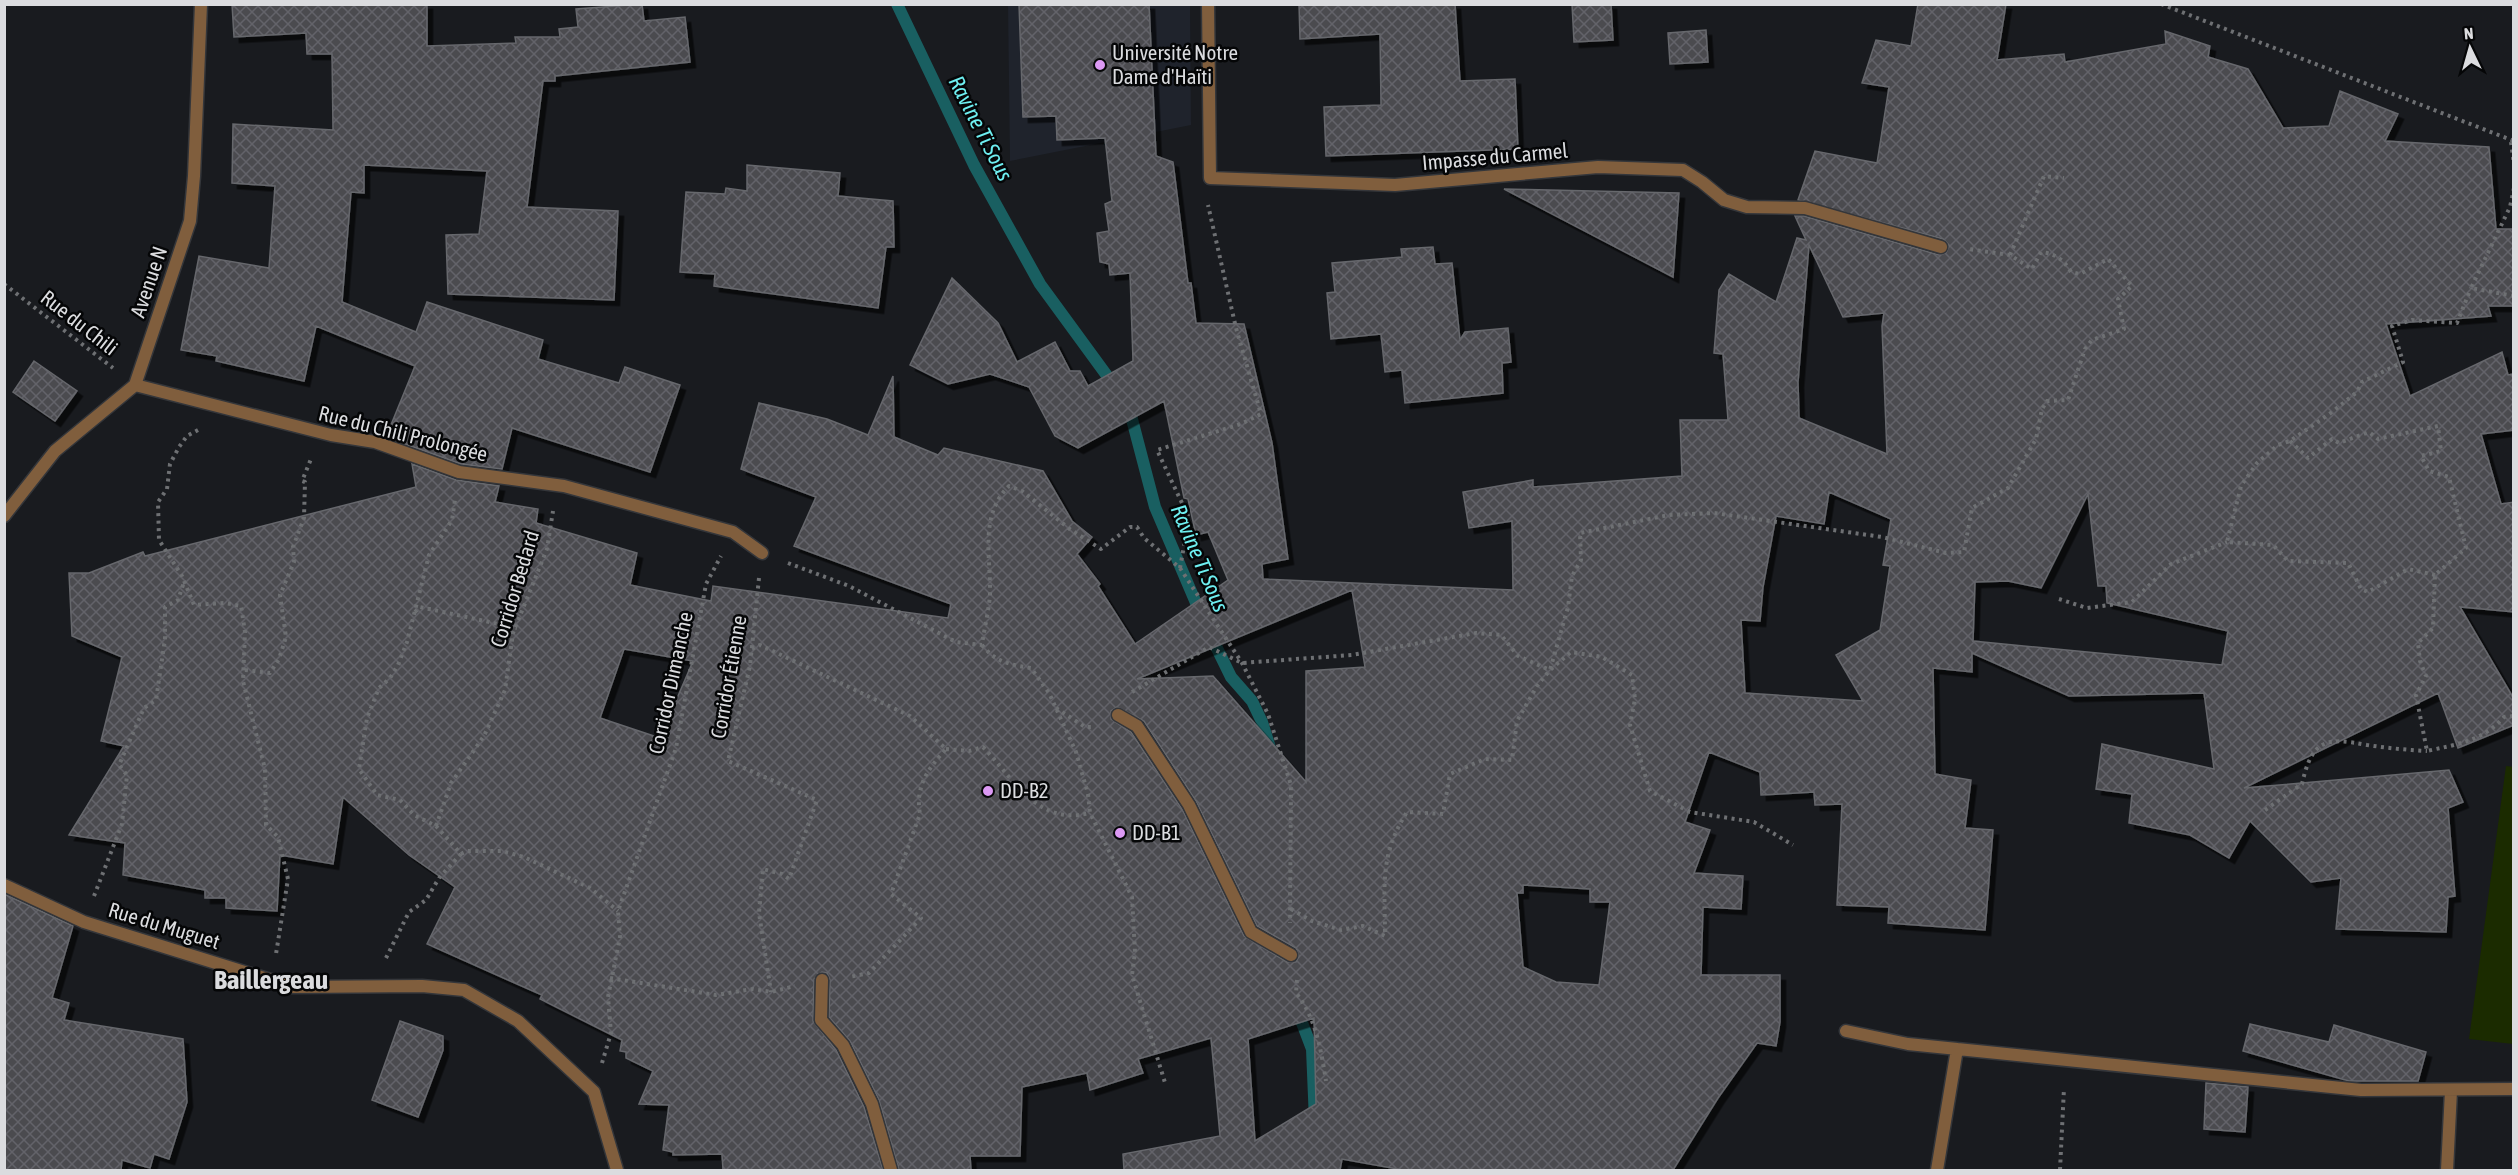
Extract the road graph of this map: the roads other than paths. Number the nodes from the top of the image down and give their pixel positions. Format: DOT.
graph roads {
  1 [pos="201,4"];
  2 [pos="1209,4"];
  3 [pos="1941,247"];
  4 [pos="135,385"];
  5 [pos="4,516"];
  6 [pos="762,553"];
  7 [pos="1118,716"];
  8 [pos="4,885"];
  9 [pos="1292,955"];
  10 [pos="822,980"];
  11 [pos="1846,1031"];
  12 [pos="1957,1049"];
  13 [pos="2514,1089"];
  14 [pos="2451,1091"];
  15 [pos="617,1170"];
  16 [pos="891,1170"];
  17 [pos="1937,1170"];
  18 [pos="2447,1170"];
  1 -- 4 [label="street, Avenue N"];
  2 -- 3 [label="street, Impasse du Carmel"];
  4 -- 5 [label="street"];
  4 -- 6 [label="street, Rue du Chili Prolongée"];
  7 -- 9 [label="street"];
  8 -- 15 [label="street, Rue du Muguet"];
  10 -- 16 [label="street"];
  11 -- 12 [label="street"];
  12 -- 14 [label="street"];
  12 -- 17 [label="street"];
  13 -- 14 [label="street"];
  14 -- 18 [label="street"];
}
